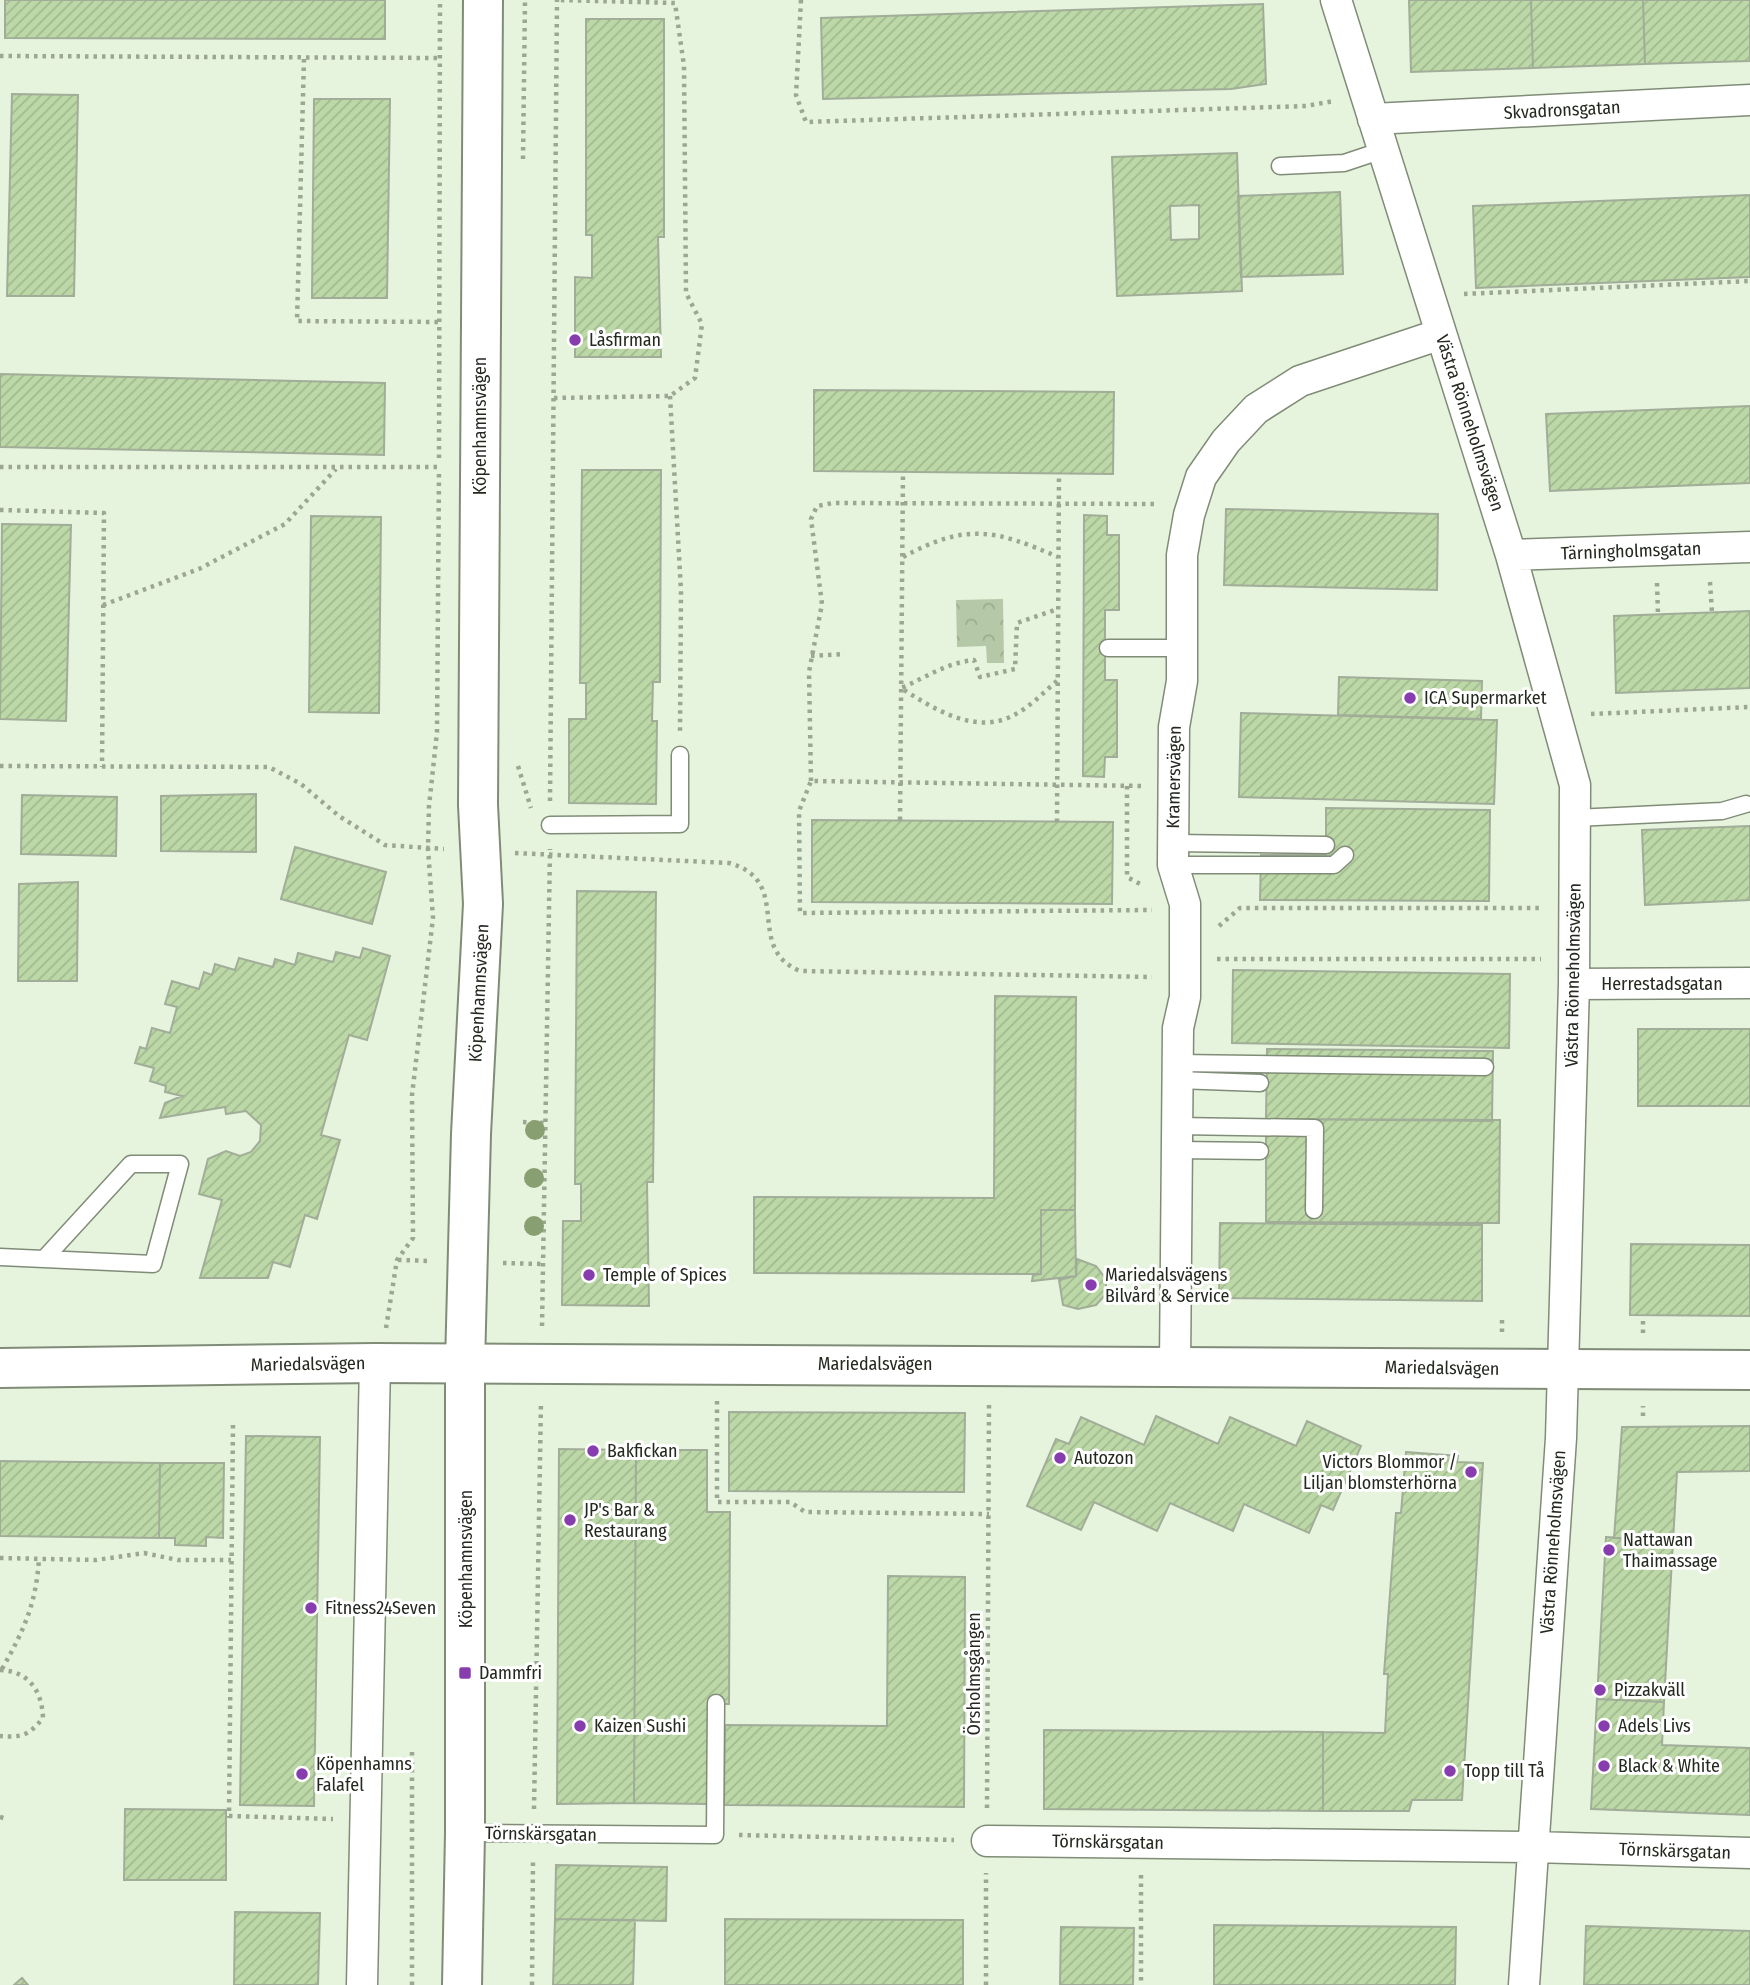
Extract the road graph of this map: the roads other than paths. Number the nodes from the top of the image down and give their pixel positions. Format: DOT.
graph roads {
  1 [pos="483,0"];
  2 [pos="1336,0"];
  3 [pos="1750,100"];
  4 [pos="1370,107"];
  5 [pos="1383,149"];
  6 [pos="1280,166"];
  7 [pos="1441,334"];
  8 [pos="1750,547"];
  9 [pos="1511,555"];
  10 [pos="1108,648"];
  11 [pos="1182,648"];
  12 [pos="680,755"];
  13 [pos="1746,804"];
  14 [pos="1575,818"];
  15 [pos="550,825"];
  16 [pos="1326,845"];
  17 [pos="1173,854"];
  18 [pos="1345,855"];
  19 [pos="1574,972"];
  20 [pos="1750,983"];
  21 [pos="1485,1067"];
  22 [pos="1177,1072"];
  23 [pos="1260,1083"];
  24 [pos="1177,1138"];
  25 [pos="1260,1151"];
  26 [pos="1314,1210"];
  27 [pos="0,1258"];
  28 [pos="44,1259"];
  29 [pos="375,1363"];
  30 [pos="465,1364"];
  31 [pos="1175,1366"];
  32 [pos="0,1368"];
  33 [pos="1563,1369"];
  34 [pos="1750,1370"];
  35 [pos="716,1703"];
  36 [pos="465,1833"];
  37 [pos="987,1841"];
  38 [pos="1532,1847"];
  39 [pos="1750,1853"];
  40 [pos="362,1985"];
  41 [pos="462,1985"];
  42 [pos="1524,1985"];
  1 -- 30 [label="street, Köpenhamnsvägen"];
  2 -- 4 [label="street, Västra Rönneholmsvägen"];
  3 -- 4 [label="street, Skvadronsgatan"];
  4 -- 5 [label="street, Västra Rönneholmsvägen"];
  5 -- 6 [label="lane"];
  5 -- 7 [label="street, Västra Rönneholmsvägen"];
  7 -- 9 [label="street, Västra Rönneholmsvägen"];
  7 -- 11 [label="street, Kramersvägen"];
  8 -- 9 [label="street, Tärningholmsgatan"];
  9 -- 14 [label="street, Västra Rönneholmsvägen"];
  10 -- 11 [label="lane"];
  11 -- 17 [label="street, Kramersvägen"];
  12 -- 15 [label="lane"];
  13 -- 14 [label="lane"];
  14 -- 19 [label="street, Västra Rönneholmsvägen"];
  16 -- 17 [label="lane"];
  17 -- 18 [label="lane"];
  17 -- 22 [label="street, Kramersvägen"];
  19 -- 20 [label="street, Herrestadsgatan"];
  19 -- 33 [label="street, Västra Rönneholmsvägen"];
  21 -- 22 [label="lane"];
  22 -- 23 [label="lane"];
  22 -- 24 [label="street, Kramersvägen"];
  24 -- 25 [label="lane"];
  24 -- 26 [label="lane"];
  24 -- 31 [label="street, Kramersvägen"];
  27 -- 28 [label="lane"];
  28 -- 28 [label="lane"];
  29 -- 30 [label="street, Mariedalsvägen"];
  29 -- 32 [label="street, Mariedalsvägen"];
  29 -- 40 [label="street"];
  30 -- 31 [label="street, Mariedalsvägen"];
  30 -- 36 [label="street, Köpenhamnsvägen"];
  31 -- 33 [label="street, Mariedalsvägen"];
  33 -- 34 [label="street, Mariedalsvägen"];
  33 -- 38 [label="street, Västra Rönneholmsvägen"];
  35 -- 36 [label="lane, Törnskärsgatan"];
  36 -- 41 [label="street, Köpenhamnsvägen"];
  37 -- 38 [label="street, Törnskärsgatan"];
  38 -- 39 [label="street, Törnskärsgatan"];
  38 -- 42 [label="street, Västra Rönneholmsvägen"];
}
